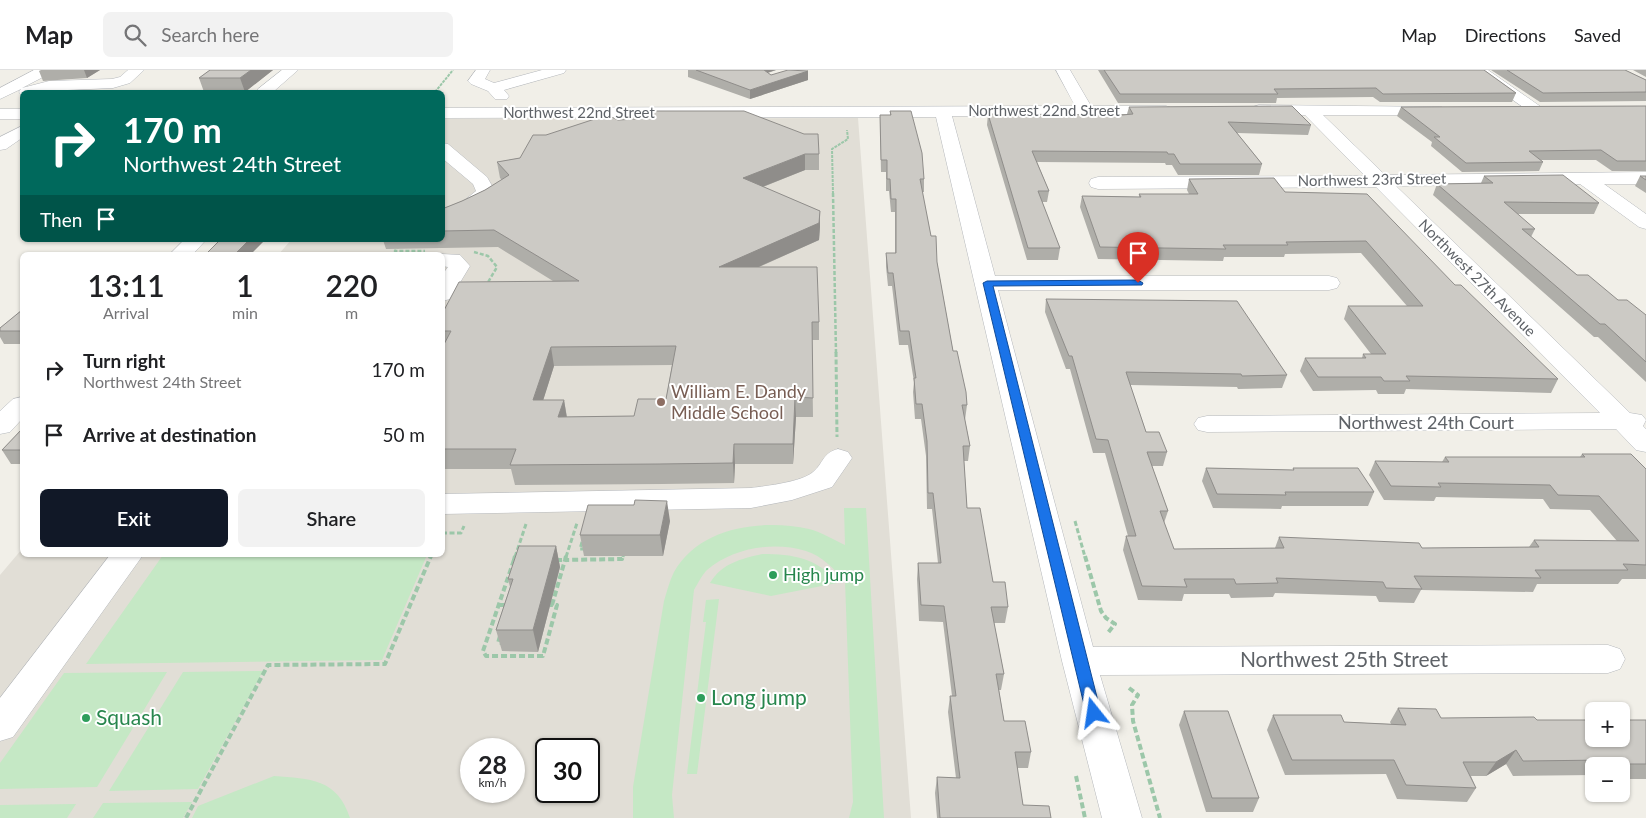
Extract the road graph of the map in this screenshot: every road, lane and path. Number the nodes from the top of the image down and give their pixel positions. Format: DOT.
graph roads {
  1 [pos="46,70"];
  2 [pos="137,70"];
  3 [pos="290,70"];
  4 [pos="453,70"];
  5 [pos="483,70"];
  6 [pos="559,70"];
  7 [pos="1063,70"];
  8 [pos="1478,70"];
  9 [pos="493,88"];
  10 [pos="32,90"];
  11 [pos="49,90"];
  12 [pos="266,90"];
  13 [pos="437,90"];
  14 [pos="0,94"];
  15 [pos="20,97"];
  16 [pos="20,105"];
  17 [pos="1507,109"];
  18 [pos="1536,109"];
  19 [pos="1556,109"];
  20 [pos="1241,110"];
  21 [pos="1309,110"];
  22 [pos="1448,110"];
  23 [pos="1085,111"];
  24 [pos="1183,111"];
  25 [pos="2,112"];
  26 [pos="943,112"];
  27 [pos="497,113"];
  28 [pos="20,114"];
  29 [pos="445,114"];
  30 [pos="845,117"];
  31 [pos="20,132"];
  32 [pos="0,145"];
  33 [pos="445,151"];
  34 [pos="1584,178"];
  35 [pos="1646,178"];
  36 [pos="1379,180"];
  37 [pos="1098,183"];
  38 [pos="445,216"];
  39 [pos="1646,223"];
  40 [pos="194,242"];
  41 [pos="183,252"];
  42 [pos="445,260"];
  43 [pos="987,283"];
  44 [pos="1329,283"];
  45 [pos="445,289"];
  46 [pos="20,407"];
  47 [pos="1634,421"];
  48 [pos="1207,424"];
  49 [pos="0,426"];
  50 [pos="1646,444"];
  51 [pos="838,458"];
  52 [pos="534,503"];
  53 [pos="445,504"];
  54 [pos="583,520"];
  55 [pos="584,535"];
  56 [pos="626,543"];
  57 [pos="585,549"];
  58 [pos="126,557"];
  59 [pos="430,557"];
  60 [pos="522,560"];
  61 [pos="548,560"];
  62 [pos="565,560"];
  63 [pos="513,563"];
  64 [pos="519,565"];
  65 [pos="499,605"];
  66 [pos="517,605"];
  67 [pos="543,605"];
  68 [pos="552,605"];
  69 [pos="502,613"];
  70 [pos="496,614"];
  71 [pos="503,628"];
  72 [pos="505,643"];
  73 [pos="1608,659"];
  74 [pos="1079,661"];
  75 [pos="0,726"];
  76 [pos="186,818"];
  77 [pos="1122,818"];
  1 -- 14 [label="street"];
  2 -- 11 [label="street"];
  3 -- 12 [label="street"];
  4 -- 13 [label="path"];
  5 -- 9 [label="street"];
  6 -- 9 [label="street"];
  7 -- 23 [label="street"];
  8 -- 18 [label="street"];
  9 -- 27 [label="street"];
  10 -- 11 [label="street"];
  15 -- 25 [label="street"];
  16 -- 25 [label="street"];
  17 -- 18 [label="street"];
  18 -- 19 [label="street"];
  20 -- 21 [label="street"];
  21 -- 22 [label="street"];
  21 -- 36 [label="street, Northwest 27th Avenue"];
  23 -- 24 [label="street, Northwest 22nd Street"];
  23 -- 26 [label="street, Northwest 22nd Street"];
  25 -- 28 [label="street"];
  26 -- 30 [label="street, Northwest 22nd Street"];
  26 -- 43 [label="street"];
  27 -- 29 [label="street, Northwest 22nd Street"];
  27 -- 30 [label="street, Northwest 22nd Street"];
  30 -- 51 [label="path"];
  31 -- 32 [label="street"];
  33 -- 38 [label="street"];
  34 -- 35 [label="street, Northwest 23rd Street"];
  34 -- 36 [label="street, Northwest 23rd Street"];
  34 -- 39 [label="street"];
  36 -- 37 [label="street, Northwest 23rd Street"];
  36 -- 47 [label="street, Northwest 27th Avenue"];
  40 -- 41 [label="street"];
  42 -- 45 [label="street"];
  43 -- 44 [label="street"];
  43 -- 74 [label="street"];
  46 -- 49 [label="street"];
  47 -- 48 [label="street, Northwest 24th Court"];
  47 -- 50 [label="street, Northwest 27th Avenue"];
  51 -- 52 [label="street"];
  52 -- 53 [label="street"];
  52 -- 63 [label="path"];
  54 -- 62 [label="path"];
  55 -- 57 [label="path"];
  56 -- 62 [label="path"];
  58 -- 75 [label="street"];
  59 -- 76 [label="path"];
  60 -- 63 [label="path"];
  61 -- 62 [label="path"];
  62 -- 68 [label="path"];
  63 -- 64 [label="path"];
  63 -- 65 [label="path"];
  65 -- 66 [label="path"];
  65 -- 70 [label="path"];
  67 -- 68 [label="path"];
  68 -- 70 [label="path"];
  69 -- 70 [label="path"];
  71 -- 72 [label="path"];
  73 -- 74 [label="street, Northwest 25th Street"];
  74 -- 77 [label="street"];
}
